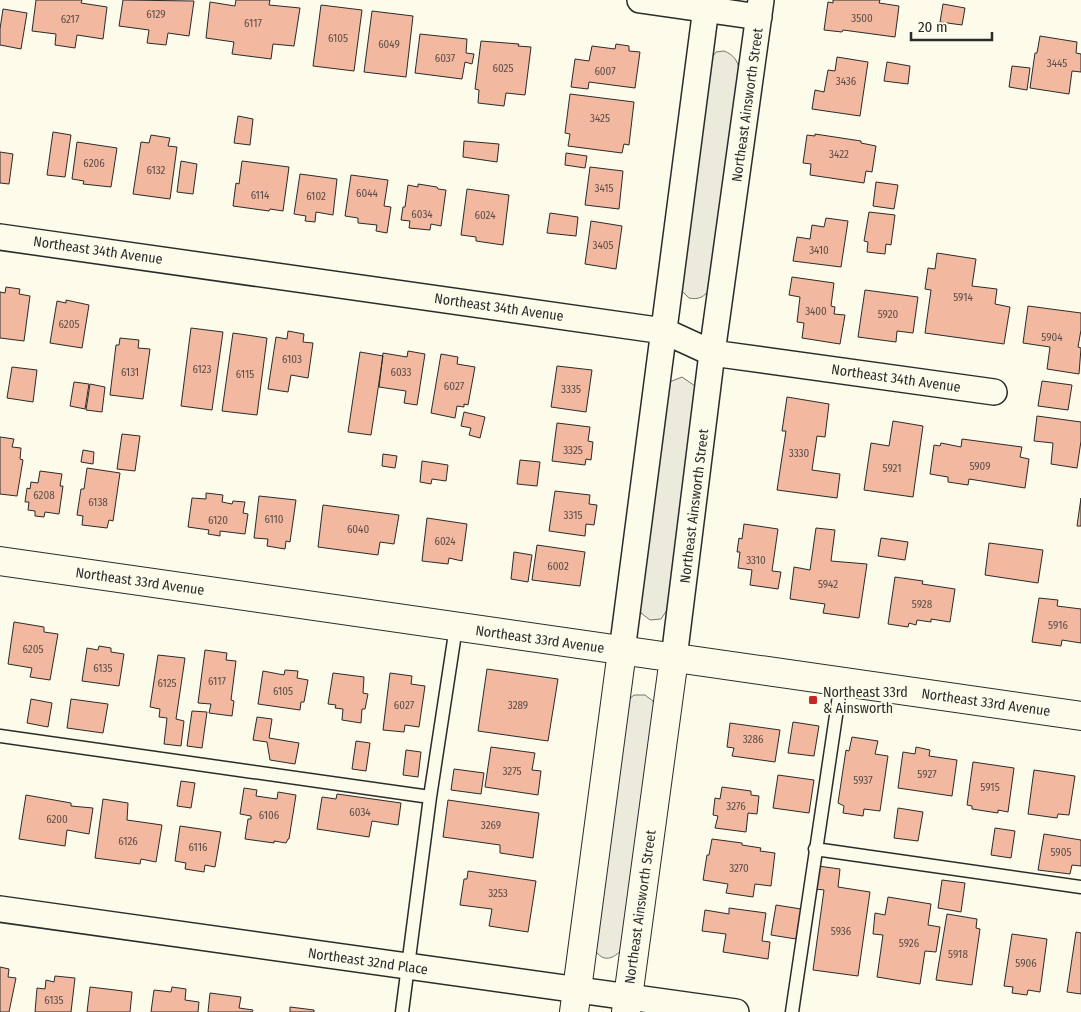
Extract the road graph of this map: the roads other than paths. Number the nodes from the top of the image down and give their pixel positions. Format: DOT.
graph roads {
  1 [pos="640,0"];
  2 [pos="707,5"];
  3 [pos="760,8"];
  4 [pos="0,236"];
  5 [pos="664,331"];
  6 [pos="712,353"];
  7 [pos="994,392"];
  8 [pos="0,561"];
  9 [pos="456,627"];
  10 [pos="622,651"];
  11 [pos="674,658"];
  12 [pos="841,682"];
  13 [pos="1081,716"];
  14 [pos="0,736"];
  15 [pos="430,797"];
  16 [pos="815,849"];
  17 [pos="1081,887"];
  18 [pos="0,909"];
  19 [pos="409,966"];
  20 [pos="576,1001"];
  21 [pos="627,1004"];
  22 [pos="402,1012"];
  23 [pos="736,1012"];
  24 [pos="792,1012"];
  1 -- 2 [label="street"];
  2 -- 3 [label="street"];
  2 -- 5 [label="street"];
  3 -- 6 [label="street, Northeast Ainsworth Street"];
  4 -- 5 [label="street, Northeast 34th Avenue"];
  5 -- 6 [label="street, Northeast 34th Avenue"];
  5 -- 10 [label="street"];
  6 -- 7 [label="street, Northeast 34th Avenue"];
  6 -- 11 [label="street, Northeast Ainsworth Street"];
  8 -- 9 [label="main road, Northeast 33rd Avenue"];
  9 -- 10 [label="main road, Northeast 33rd Avenue"];
  9 -- 15 [label="lane"];
  10 -- 11 [label="main road, Northeast 33rd Avenue"];
  10 -- 20 [label="main road"];
  11 -- 12 [label="main road, Northeast 33rd Avenue"];
  11 -- 21 [label="main road, Northeast Ainsworth Street"];
  12 -- 13 [label="main road, Northeast 33rd Avenue"];
  12 -- 16 [label="lane"];
  14 -- 15 [label="lane"];
  15 -- 19 [label="lane"];
  16 -- 17 [label="lane"];
  16 -- 24 [label="lane"];
  18 -- 19 [label="street, Northeast 32nd Place"];
  19 -- 20 [label="street, Northeast 32nd Place"];
  19 -- 22 [label="lane"];
  20 -- 21 [label="street, Northeast 32nd Place"];
  21 -- 23 [label="street, Northeast 32nd Place"];
}
